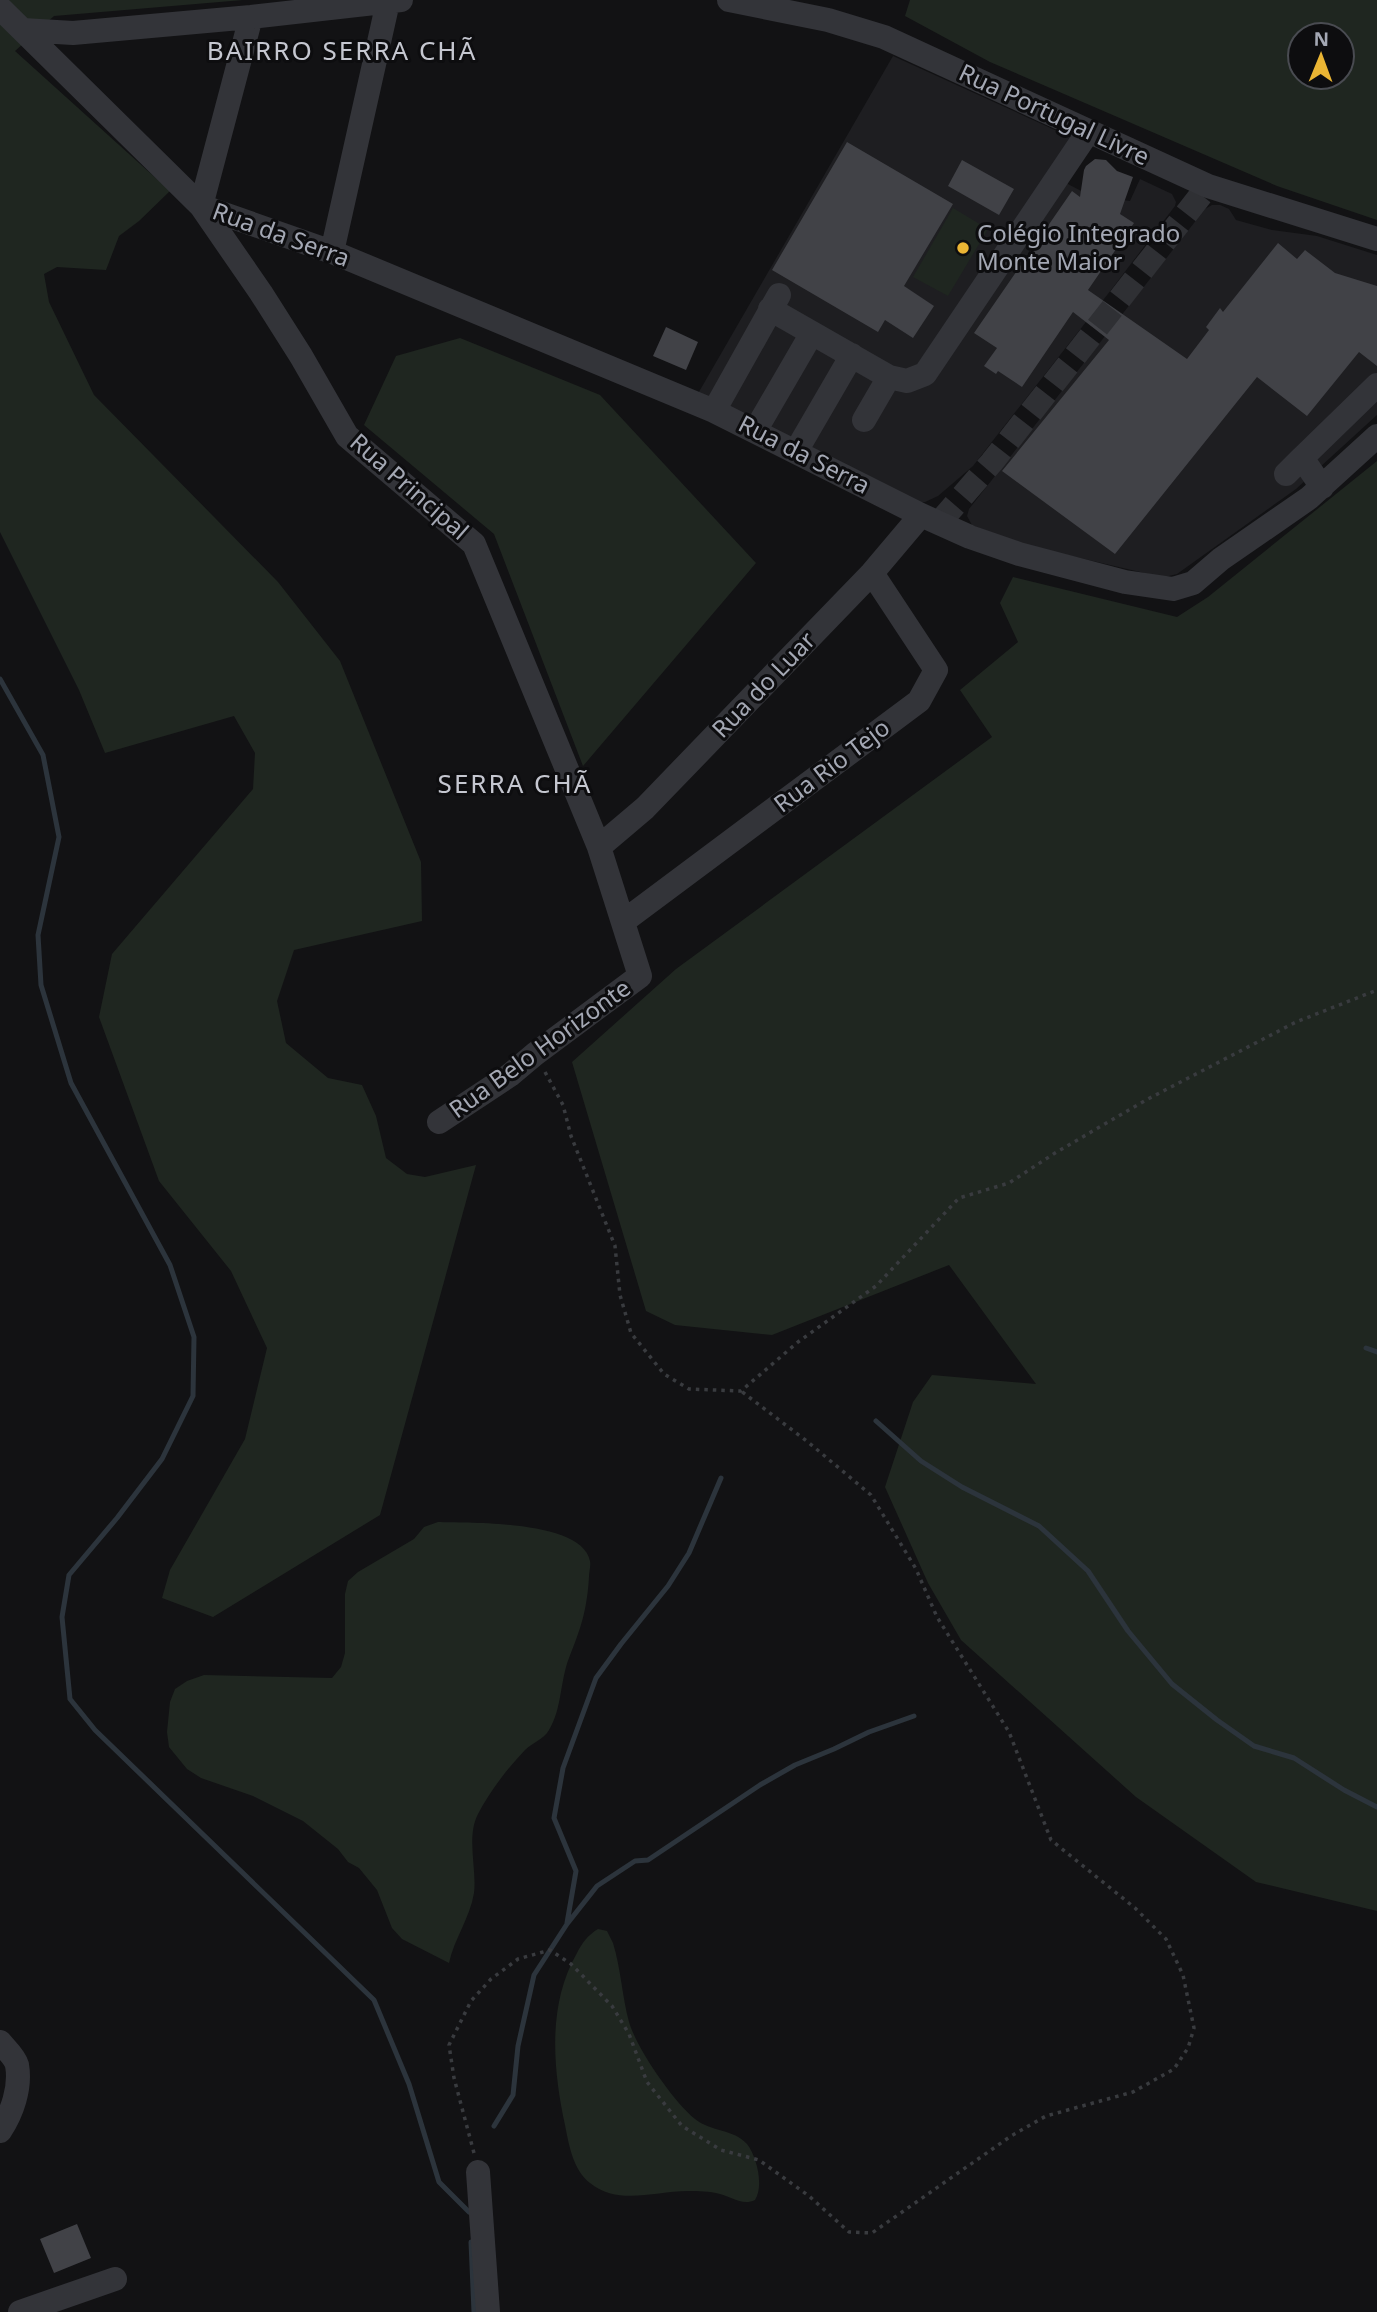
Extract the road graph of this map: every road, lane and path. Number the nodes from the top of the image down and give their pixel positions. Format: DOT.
graph roads {
  1 [pos="729,0"];
  2 [pos="394,1"];
  3 [pos="0,8"];
  4 [pos="251,17"];
  5 [pos="23,30"];
  6 [pos="1088,132"];
  7 [pos="201,206"];
  8 [pos="1377,239"];
  9 [pos="332,252"];
  10 [pos="812,333"];
  11 [pos="852,355"];
  12 [pos="888,377"];
  13 [pos="1377,385"];
  14 [pos="714,411"];
  15 [pos="762,419"];
  16 [pos="864,421"];
  17 [pos="1377,436"];
  18 [pos="802,441"];
  19 [pos="1322,487"];
  20 [pos="930,519"];
  21 [pos="872,573"];
  22 [pos="599,848"];
  23 [pos="624,921"];
  24 [pos="640,976"];
  25 [pos="1377,990"];
  26 [pos="535,1054"];
  27 [pos="439,1122"];
  28 [pos="741,1391"];
  29 [pos="0,2042"];
  30 [pos="0,2131"];
  31 [pos="476,2162"];
  32 [pos="115,2279"];
  33 [pos="20,2312"];
  34 [pos="488,2312"];
  1 -- 6 [label="street, Rua Portugal Livre"];
  2 -- 4 [label="street"];
  2 -- 9 [label="street"];
  3 -- 5 [label="street, Rua Principal"];
  4 -- 5 [label="street"];
  4 -- 7 [label="street"];
  5 -- 7 [label="street, Rua Principal"];
  6 -- 8 [label="street, Rua Portugal Livre"];
  6 -- 12 [label="street"];
  7 -- 9 [label="street, Rua da Serra"];
  7 -- 22 [label="street, Rua Principal"];
  9 -- 14 [label="street, Rua da Serra"];
  10 -- 11 [label="street"];
  10 -- 14 [label="street"];
  10 -- 15 [label="street"];
  11 -- 12 [label="street"];
  11 -- 18 [label="street"];
  12 -- 16 [label="street"];
  13 -- 19 [label="street"];
  14 -- 20 [label="street, Rua da Serra"];
  17 -- 19 [label="street, Rua da Serra"];
  19 -- 20 [label="street, Rua da Serra"];
  20 -- 21 [label="street, Rua do Luar"];
  21 -- 22 [label="street, Rua do Luar"];
  21 -- 23 [label="street, Rua Rio Tejo"];
  22 -- 23 [label="street, Rua Principal"];
  23 -- 24 [label="street, Rua Principal"];
  24 -- 26 [label="street, Rua Belo Horizonte"];
  25 -- 28 [label="path"];
  26 -- 27 [label="street, Rua Belo Horizonte"];
  26 -- 28 [label="path"];
  28 -- 31 [label="path"];
  29 -- 30 [label="street"];
  31 -- 34 [label="street"];
  32 -- 33 [label="street"];
}
